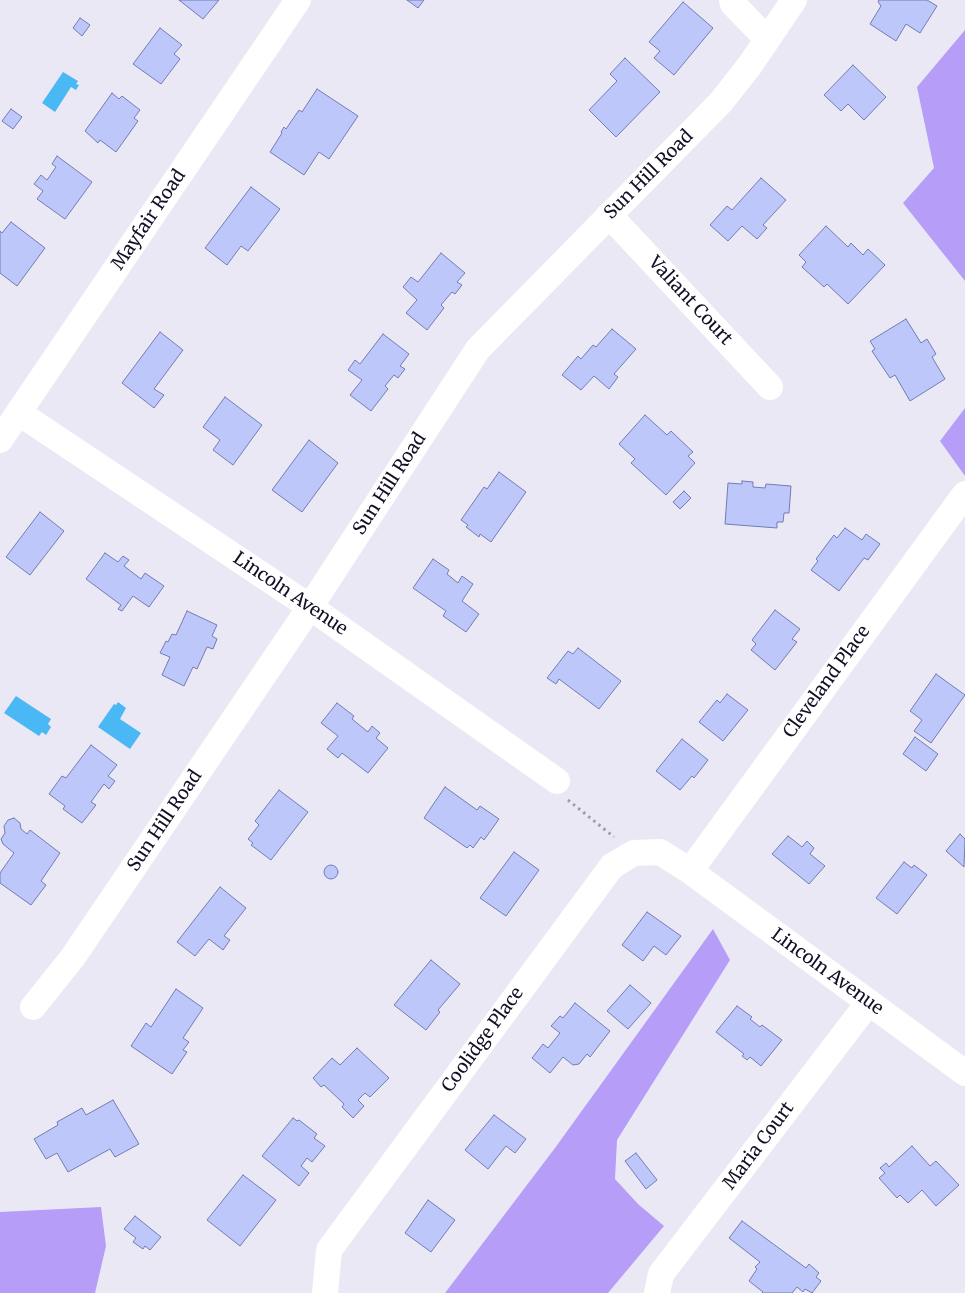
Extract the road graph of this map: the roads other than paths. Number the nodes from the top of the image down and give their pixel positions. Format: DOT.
graph roads {
  1 [pos="298,0"];
  2 [pos="732,0"];
  3 [pos="794,0"];
  4 [pos="767,39"];
  5 [pos="609,215"];
  6 [pos="770,387"];
  7 [pos="19,412"];
  8 [pos="0,440"];
  9 [pos="965,494"];
  10 [pos="310,606"];
  11 [pos="557,781"];
  12 [pos="690,871"];
  13 [pos="869,1002"];
  14 [pos="33,1008"];
  15 [pos="965,1073"];
  16 [pos="325,1293"];
  17 [pos="657,1293"];
  1 -- 7 [label="street, Mayfair Road"];
  2 -- 4 [label="street"];
  3 -- 4 [label="street, Sun Hill Road"];
  4 -- 5 [label="street, Sun Hill Road"];
  5 -- 6 [label="street, Valiant Court"];
  5 -- 10 [label="street, Sun Hill Road"];
  7 -- 8 [label="street, Mayfair Road"];
  7 -- 10 [label="street, Lincoln Avenue"];
  9 -- 12 [label="street, Cleveland Place"];
  10 -- 11 [label="street, Lincoln Avenue"];
  10 -- 14 [label="street, Sun Hill Road"];
  12 -- 13 [label="street, Lincoln Avenue"];
  12 -- 16 [label="street, Coolidge Place"];
  13 -- 15 [label="street, Lincoln Avenue"];
  13 -- 17 [label="street, Maria Court"];
}
